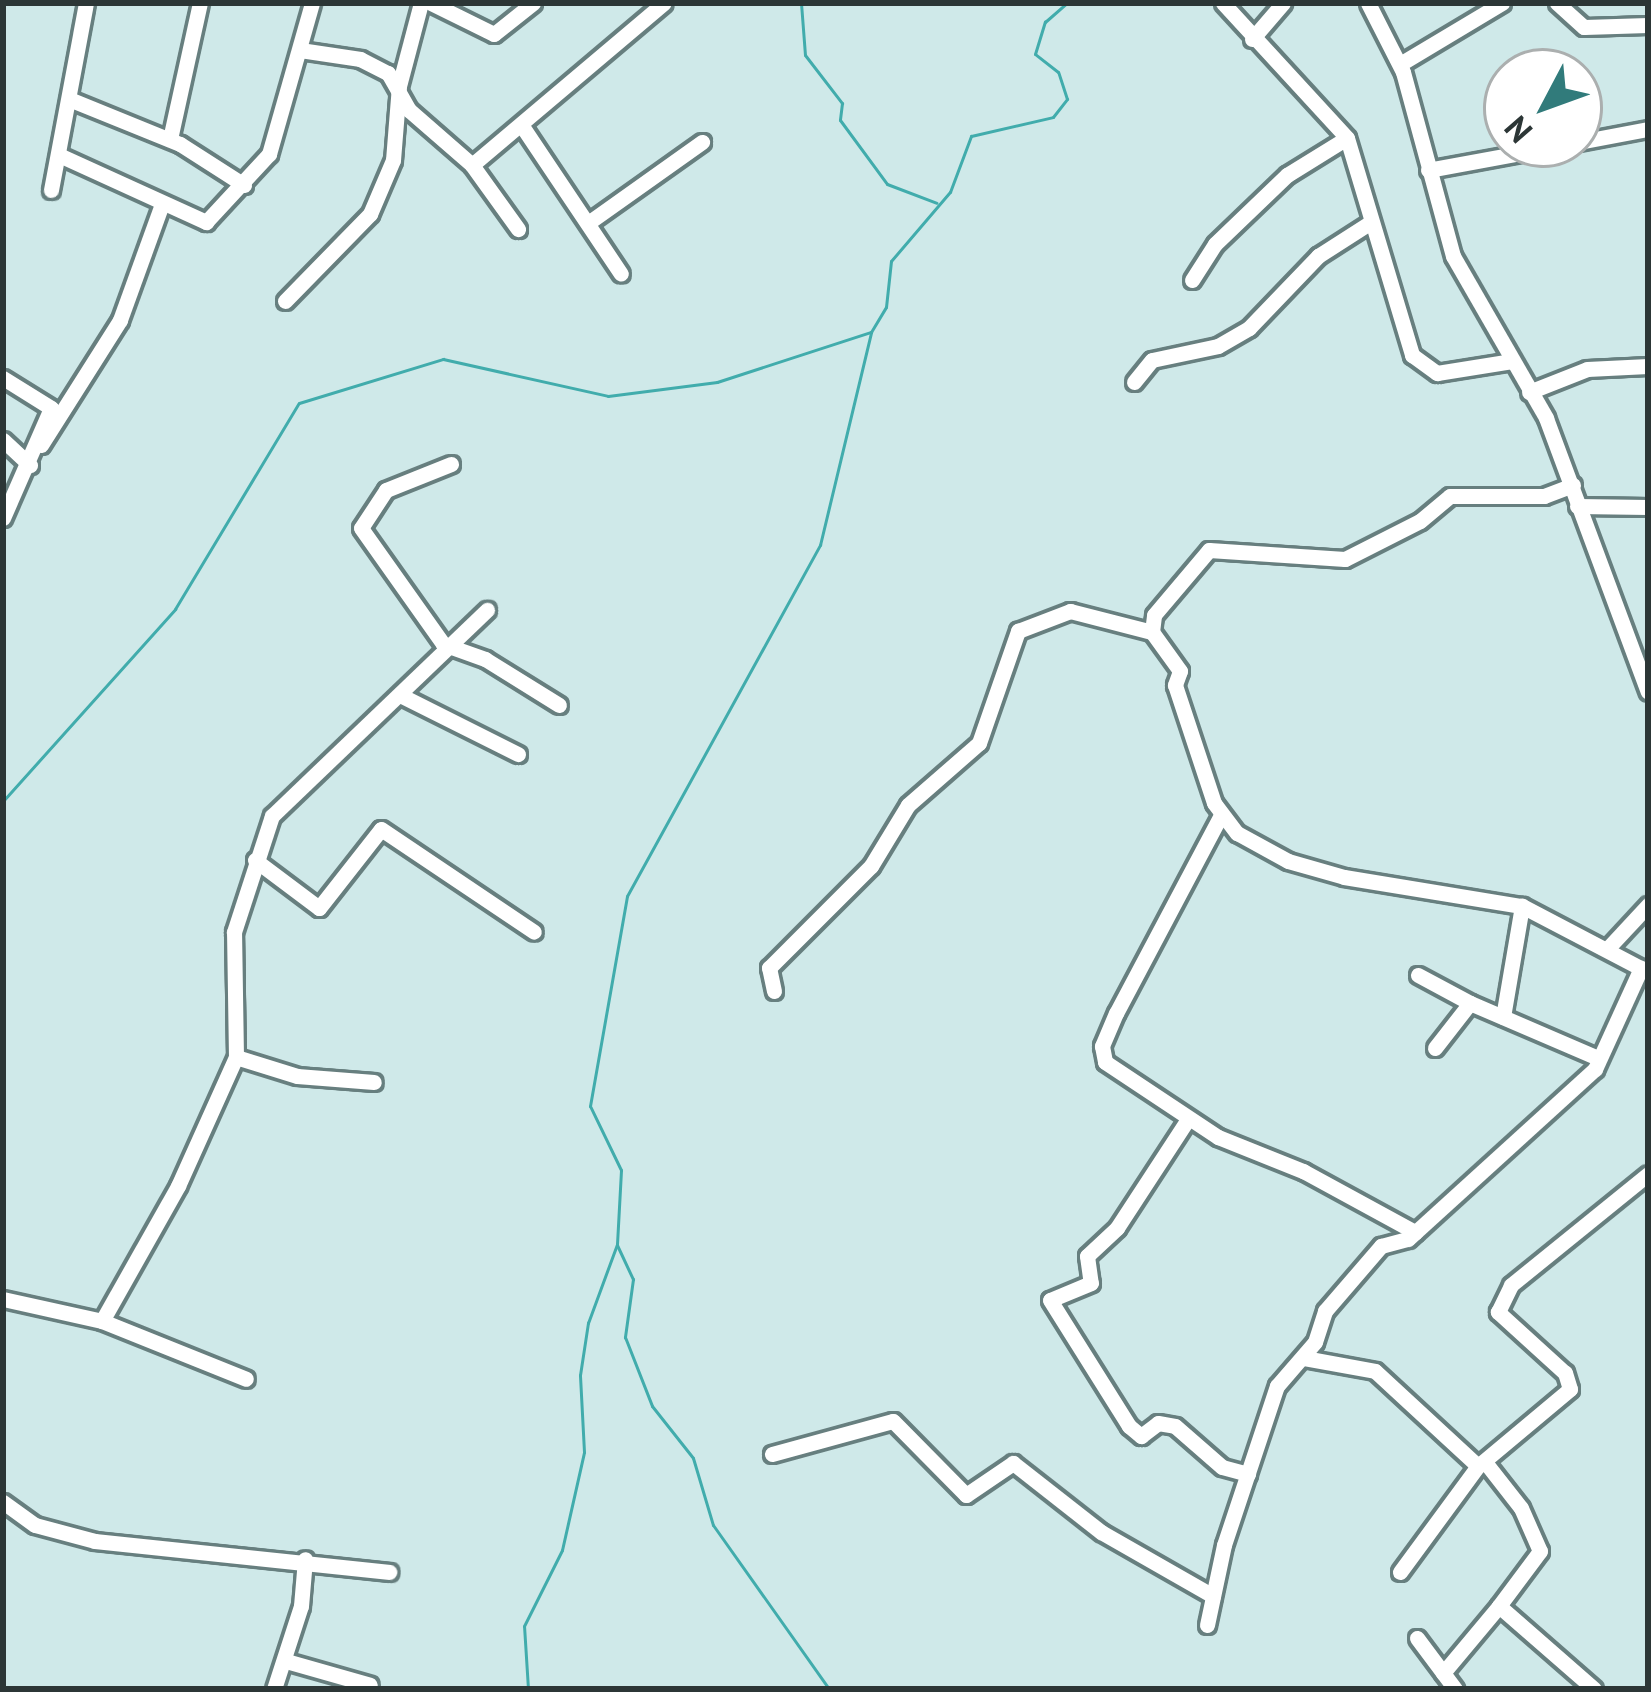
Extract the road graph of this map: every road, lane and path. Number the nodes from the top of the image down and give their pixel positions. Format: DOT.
graph roads {
  1 [pos="86,3"];
  2 [pos="200,3"];
  3 [pos="312,3"];
  4 [pos="421,3"];
  5 [pos="430,3"];
  6 [pos="533,3"];
  7 [pos="664,3"];
  8 [pos="1223,3"];
  9 [pos="1283,3"];
  10 [pos="1368,3"];
  11 [pos="1502,3"];
  12 [pos="1557,3"];
  13 [pos="1648,25"];
  14 [pos="1252,39"];
  15 [pos="301,50"];
  16 [pos="1400,64"];
  17 [pos="399,86"];
  18 [pos="69,99"];
  19 [pos="524,129"];
  20 [pos="1648,129"];
  21 [pos="1603,137"];
  22 [pos="1347,138"];
  23 [pos="170,140"];
  24 [pos="702,142"];
  25 [pos="59,155"];
  26 [pos="1483,160"];
  27 [pos="472,165"];
  28 [pos="1428,170"];
  29 [pos="244,184"];
  30 [pos="51,190"];
  31 [pos="162,204"];
  32 [pos="1371,222"];
  33 [pos="588,223"];
  34 [pos="518,229"];
  35 [pos="621,274"];
  36 [pos="1192,280"];
  37 [pos="285,301"];
  38 [pos="1512,361"];
  39 [pos="1648,366"];
  40 [pos="3,378"];
  41 [pos="1134,382"];
  42 [pos="1529,392"];
  43 [pos="3,440"];
  44 [pos="41,445"];
  45 [pos="451,464"];
  46 [pos="30,465"];
  47 [pos="1573,485"];
  48 [pos="1577,506"];
  49 [pos="1648,507"];
  50 [pos="3,518"];
  51 [pos="487,610"];
  52 [pos="1152,632"];
  53 [pos="443,644"];
  54 [pos="1648,692"];
  55 [pos="400,695"];
  56 [pos="559,705"];
  57 [pos="518,754"];
  58 [pos="1221,815"];
  59 [pos="256,860"];
  60 [pos="1648,905"];
  61 [pos="1522,906"];
  62 [pos="534,932"];
  63 [pos="1608,948"];
  64 [pos="1645,970"];
  65 [pos="1418,975"];
  66 [pos="774,991"];
  67 [pos="1470,1003"];
  68 [pos="1503,1017"];
  69 [pos="1435,1048"];
  70 [pos="236,1057"];
  71 [pos="1598,1058"];
  72 [pos="374,1082"];
  73 [pos="1188,1119"];
  74 [pos="1648,1174"];
  75 [pos="1415,1232"];
  76 [pos="3,1299"];
  77 [pos="102,1321"];
  78 [pos="1304,1358"];
  79 [pos="246,1379"];
  80 [pos="772,1454"];
  81 [pos="1481,1464"];
  82 [pos="1248,1474"];
  83 [pos="3,1502"];
  84 [pos="304,1559"];
  85 [pos="389,1572"];
  86 [pos="1400,1572"];
  87 [pos="1214,1596"];
  88 [pos="1498,1606"];
  89 [pos="1208,1625"];
  90 [pos="1417,1638"];
  91 [pos="286,1661"];
  92 [pos="1443,1673"];
  93 [pos="370,1685"];
  94 [pos="274,1689"];
  95 [pos="1455,1689"];
  96 [pos="1594,1689"];
  1 -- 18 [label="street"];
  2 -- 23 [label="street"];
  3 -- 15 [label="street"];
  4 -- 17 [label="street"];
  5 -- 6 [label="street"];
  7 -- 19 [label="street"];
  8 -- 14 [label="street"];
  9 -- 14 [label="street"];
  10 -- 16 [label="street"];
  11 -- 16 [label="street"];
  12 -- 13 [label="street"];
  14 -- 22 [label="street"];
  15 -- 17 [label="street"];
  15 -- 29 [label="street"];
  16 -- 28 [label="street"];
  17 -- 27 [label="street"];
  17 -- 37 [label="street"];
  18 -- 23 [label="street"];
  18 -- 25 [label="street"];
  19 -- 27 [label="street"];
  19 -- 33 [label="street"];
  20 -- 21 [label="street"];
  22 -- 32 [label="street"];
  22 -- 36 [label="street"];
  23 -- 29 [label="street"];
  24 -- 33 [label="street"];
  25 -- 30 [label="street"];
  25 -- 31 [label="street"];
  26 -- 28 [label="street"];
  27 -- 34 [label="street"];
  28 -- 38 [label="street"];
  29 -- 31 [label="street"];
  31 -- 44 [label="street"];
  32 -- 38 [label="street"];
  32 -- 41 [label="street"];
  33 -- 35 [label="street"];
  38 -- 42 [label="street"];
  39 -- 42 [label="street"];
  40 -- 44 [label="street"];
  42 -- 47 [label="street"];
  43 -- 46 [label="street"];
  44 -- 46 [label="street"];
  45 -- 53 [label="street"];
  46 -- 50 [label="street"];
  47 -- 48 [label="street"];
  47 -- 52 [label="street"];
  48 -- 49 [label="street"];
  48 -- 54 [label="street"];
  51 -- 53 [label="street"];
  52 -- 58 [label="street"];
  52 -- 66 [label="street"];
  53 -- 55 [label="street"];
  53 -- 56 [label="street"];
  55 -- 57 [label="street"];
  55 -- 59 [label="street"];
  58 -- 61 [label="street"];
  58 -- 73 [label="street"];
  59 -- 62 [label="street"];
  59 -- 70 [label="street"];
  60 -- 63 [label="street"];
  61 -- 63 [label="street"];
  61 -- 68 [label="street"];
  63 -- 64 [label="street"];
  64 -- 71 [label="street"];
  65 -- 67 [label="street"];
  67 -- 68 [label="street"];
  67 -- 69 [label="street"];
  68 -- 71 [label="street"];
  70 -- 72 [label="street"];
  70 -- 77 [label="street"];
  71 -- 75 [label="street"];
  73 -- 75 [label="street"];
  73 -- 82 [label="street"];
  74 -- 81 [label="street"];
  75 -- 78 [label="street"];
  76 -- 77 [label="street"];
  77 -- 79 [label="street"];
  78 -- 81 [label="street"];
  78 -- 82 [label="street"];
  80 -- 87 [label="street"];
  81 -- 86 [label="street"];
  81 -- 88 [label="street"];
  82 -- 87 [label="street"];
  83 -- 84 [label="street"];
  84 -- 85 [label="street"];
  84 -- 91 [label="street"];
  87 -- 89 [label="street"];
  88 -- 92 [label="street"];
  88 -- 96 [label="street"];
  90 -- 92 [label="street"];
  91 -- 93 [label="street"];
  91 -- 94 [label="street"];
  92 -- 95 [label="street"];
}
